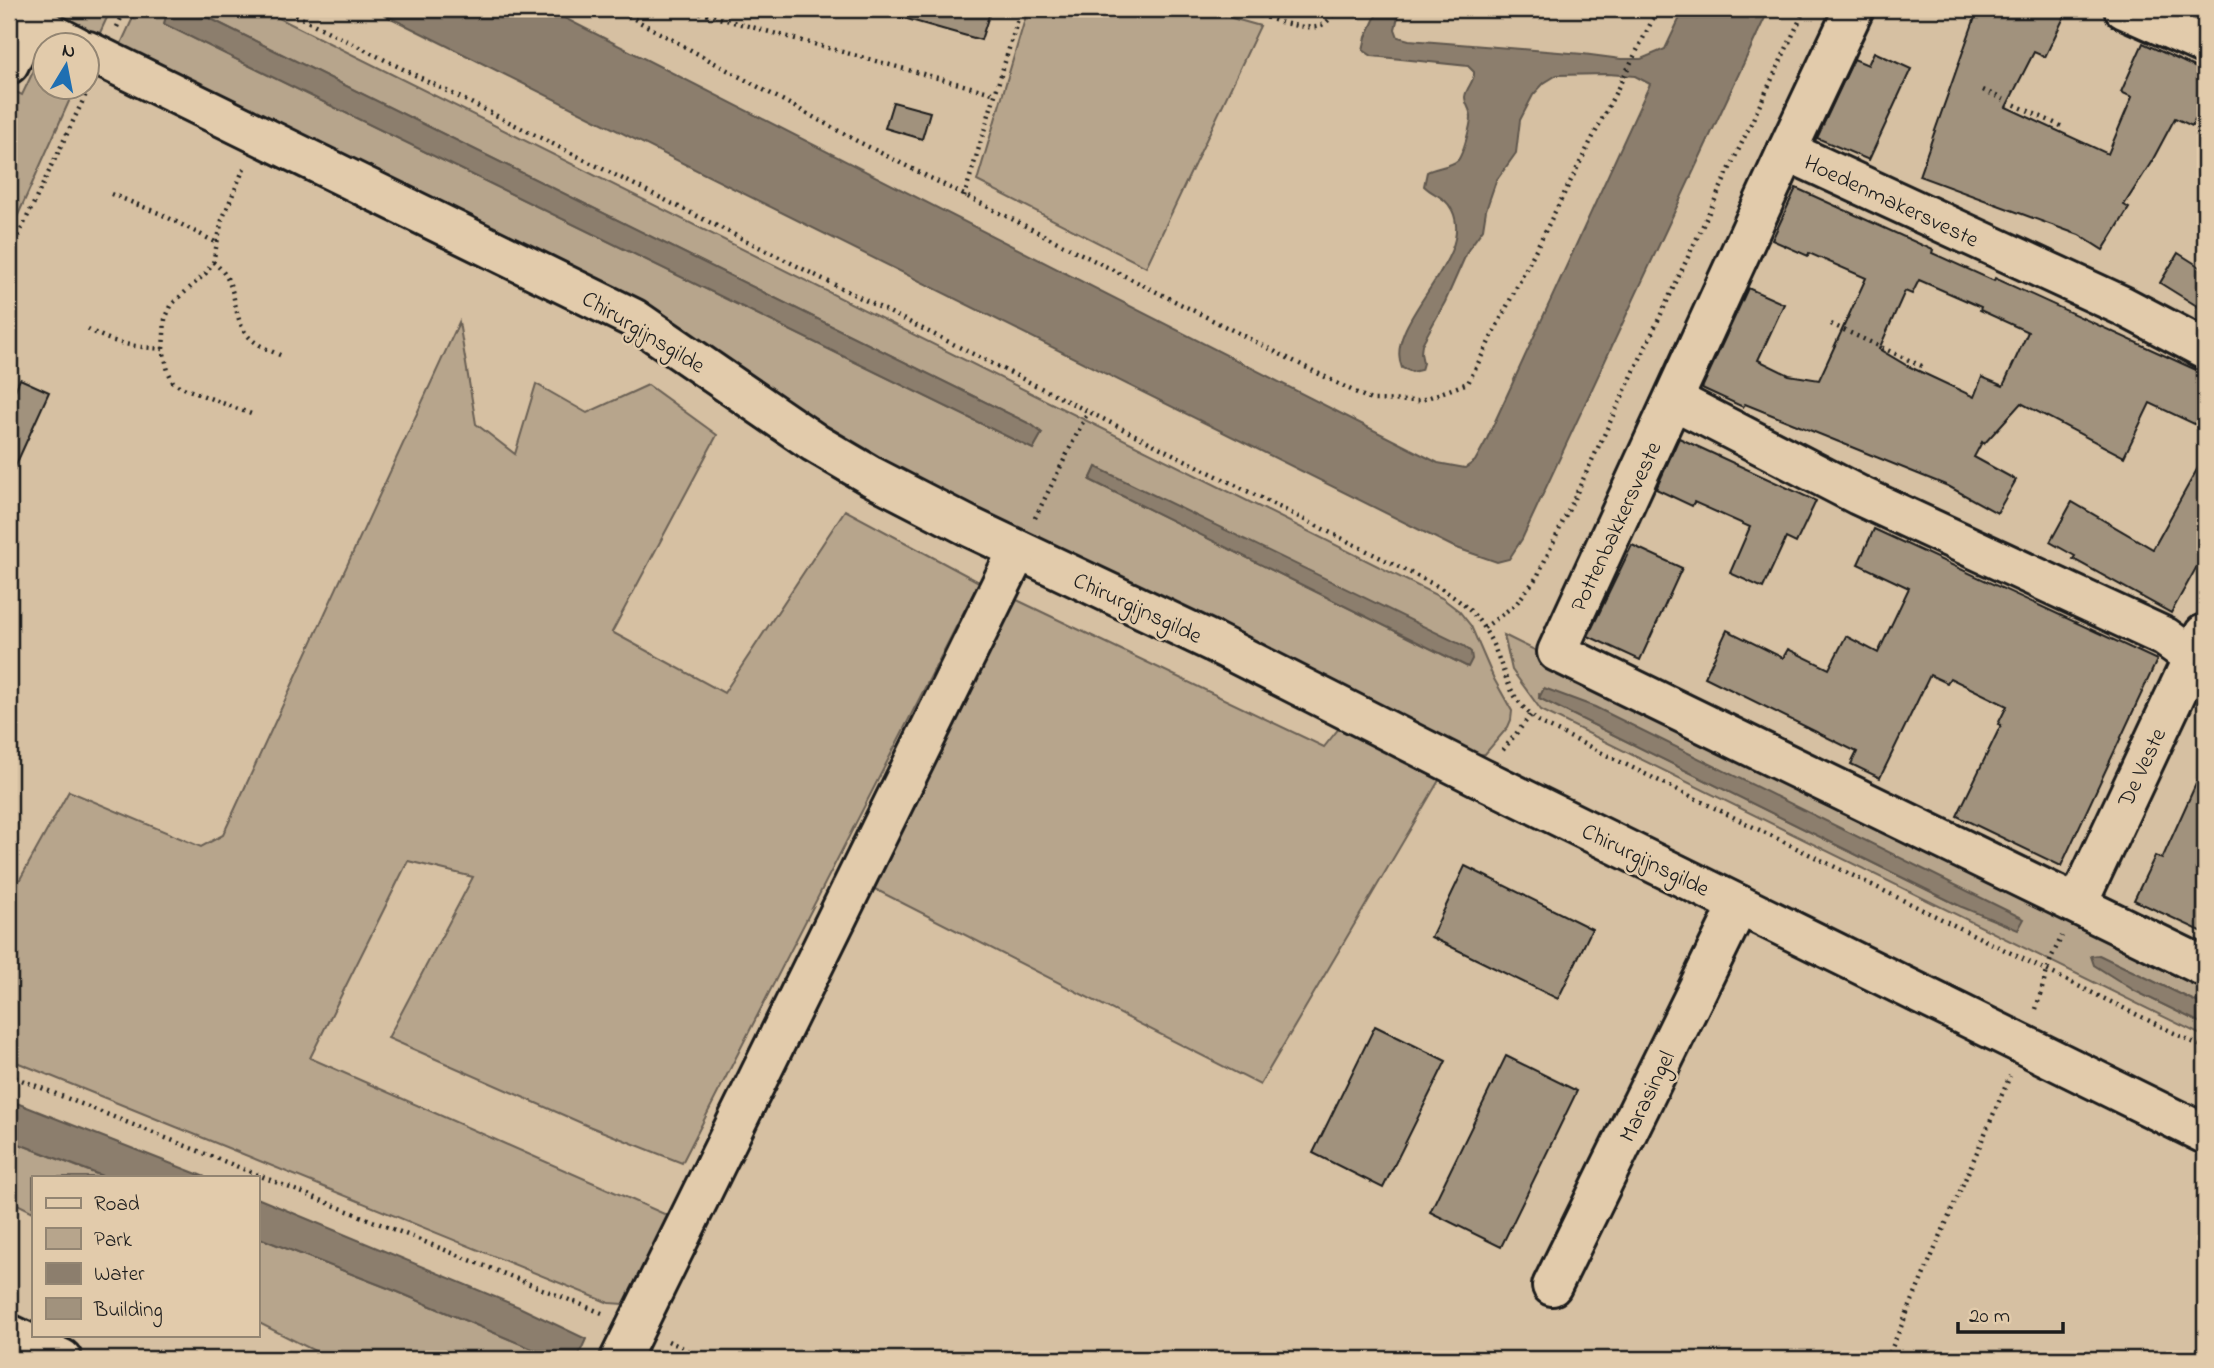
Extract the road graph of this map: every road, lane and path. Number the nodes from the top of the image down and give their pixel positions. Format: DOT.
graph roads {
  1 [pos="125,9"];
  2 [pos="284,9"];
  3 [pos="616,9"];
  4 [pos="686,9"];
  5 [pos="1021,9"];
  6 [pos="1240,9"];
  7 [pos="1336,9"];
  8 [pos="1658,9"];
  9 [pos="1805,9"];
  10 [pos="1854,9"];
  11 [pos="2124,9"];
  12 [pos="32,16"];
  13 [pos="57,32"];
  14 [pos="102,36"];
  15 [pos="2205,45"];
  16 [pos="102,58"];
  17 [pos="9,64"];
  18 [pos="1983,90"];
  19 [pos="996,94"];
  20 [pos="69,102"];
  21 [pos="2061,126"];
  22 [pos="259,135"];
  23 [pos="1787,151"];
  24 [pos="2198,185"];
  25 [pos="2205,189"];
  26 [pos="111,194"];
  27 [pos="964,197"];
  28 [pos="217,243"];
  29 [pos="9,255"];
  30 [pos="213,262"];
  31 [pos="1831,324"];
  32 [pos="88,329"];
  33 [pos="163,349"];
  34 [pos="2205,349"];
  35 [pos="282,356"];
  36 [pos="1924,367"];
  37 [pos="1674,400"];
  38 [pos="1088,412"];
  39 [pos="251,414"];
  40 [pos="1018,550"];
  41 [pos="1484,628"];
  42 [pos="2201,651"];
  43 [pos="2078,904"];
  44 [pos="1740,905"];
  45 [pos="2205,967"];
  46 [pos="2049,971"];
  47 [pos="2024,1045"];
  48 [pos="2205,1048"];
  49 [pos="9,1075"];
  50 [pos="2205,1135"];
  51 [pos="242,1176"];
  52 [pos="259,1183"];
  53 [pos="1552,1286"];
  54 [pos="9,1334"];
  55 [pos="628,1343"];
  56 [pos="62,1359"];
  57 [pos="1888,1359"];
  1 -- 14 [label="path"];
  2 -- 38 [label="path"];
  3 -- 27 [label="path"];
  4 -- 19 [label="path"];
  5 -- 19 [label="path"];
  6 -- 7 [label="path"];
  8 -- 27 [label="path"];
  9 -- 41 [label="path"];
  10 -- 23 [label="street"];
  11 -- 15 [label="street"];
  12 -- 13 [label="street, Chirurgijnsgilde"];
  12 -- 17 [label="street"];
  16 -- 22 [label="street, Chirurgijnsgilde"];
  18 -- 21 [label="path"];
  19 -- 27 [label="path"];
  20 -- 29 [label="path"];
  22 -- 28 [label="path"];
  22 -- 40 [label="street, Chirurgijnsgilde"];
  23 -- 34 [label="street, Hoedenmakersveste"];
  23 -- 37 [label="street, Hoedenmakersveste"];
  24 -- 25 [label="path"];
  26 -- 28 [label="path"];
  28 -- 30 [label="path"];
  30 -- 33 [label="path"];
  30 -- 35 [label="path"];
  31 -- 36 [label="path"];
  32 -- 33 [label="path"];
  33 -- 39 [label="path"];
  37 -- 42 [label="street"];
  37 -- 43 [label="street, Pottenbakkersveste"];
  38 -- 40 [label="path"];
  38 -- 41 [label="path"];
  40 -- 44 [label="street, Chirurgijnsgilde"];
  40 -- 55 [label="street"];
  41 -- 46 [label="path"];
  42 -- 43 [label="street, De Veste"];
  43 -- 45 [label="street"];
  43 -- 46 [label="path"];
  44 -- 47 [label="street, Chirurgijnsgilde"];
  44 -- 53 [label="street, Marasingel"];
  46 -- 47 [label="path"];
  46 -- 48 [label="path"];
  47 -- 50 [label="street, Chirurgijnsgilde"];
  47 -- 57 [label="path"];
  49 -- 51 [label="path"];
  52 -- 55 [label="path"];
  54 -- 56 [label="street"];
}
